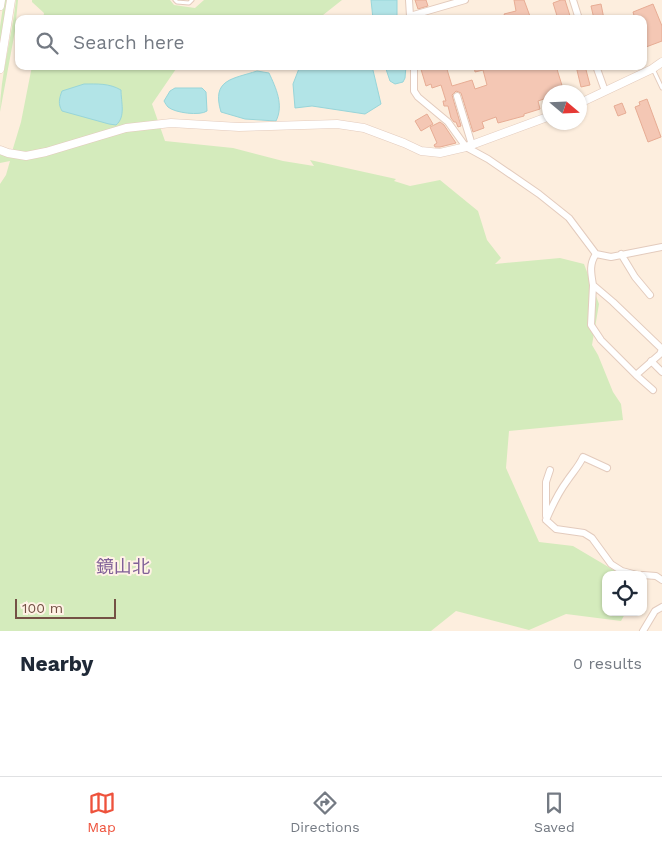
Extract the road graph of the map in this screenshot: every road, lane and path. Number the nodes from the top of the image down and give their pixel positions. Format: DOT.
graph roads {
  1 [pos="1,0"];
  2 [pos="11,0"];
  3 [pos="175,0"];
  4 [pos="192,0"];
  5 [pos="409,0"];
  6 [pos="465,0"];
  7 [pos="573,0"];
  8 [pos="0,6"];
  9 [pos="410,15"];
  10 [pos="419,15"];
  11 [pos="578,15"];
  12 [pos="662,62"];
  13 [pos="0,69"];
  14 [pos="652,69"];
  15 [pos="414,70"];
  16 [pos="597,70"];
  17 [pos="662,88"];
  18 [pos="605,91"];
  19 [pos="457,96"];
  20 [pos="587,100"];
  21 [pos="542,119"];
  22 [pos="469,146"];
  23 [pos="0,150"];
  24 [pos="662,247"];
  25 [pos="596,254"];
  26 [pos="622,254"];
  27 [pos="593,285"];
  28 [pos="650,295"];
  29 [pos="651,361"];
  30 [pos="662,372"];
  31 [pos="636,375"];
  32 [pos="653,390"];
  33 [pos="606,468"];
  34 [pos="550,470"];
  35 [pos="546,520"];
  36 [pos="625,571"];
  37 [pos="647,575"];
  38 [pos="662,580"];
  39 [pos="662,607"];
  40 [pos="643,631"];
  1 -- 8 [label="street"];
  2 -- 13 [label="street"];
  3 -- 4 [label="lane"];
  5 -- 9 [label="street"];
  6 -- 10 [label="street"];
  7 -- 11 [label="street"];
  12 -- 14 [label="street"];
  14 -- 17 [label="lane"];
  14 -- 18 [label="street"];
  15 -- 22 [label="street"];
  16 -- 18 [label="street"];
  18 -- 20 [label="street"];
  19 -- 22 [label="street"];
  21 -- 22 [label="street"];
  22 -- 23 [label="street"];
  22 -- 25 [label="street"];
  24 -- 26 [label="street"];
  25 -- 26 [label="street"];
  25 -- 27 [label="street"];
  26 -- 28 [label="street"];
  27 -- 29 [label="street"];
  27 -- 31 [label="street"];
  29 -- 30 [label="street"];
  29 -- 31 [label="street"];
  31 -- 32 [label="street"];
  33 -- 35 [label="street"];
  34 -- 35 [label="street"];
  35 -- 36 [label="street"];
  37 -- 38 [label="street"];
  39 -- 40 [label="street"];
}
